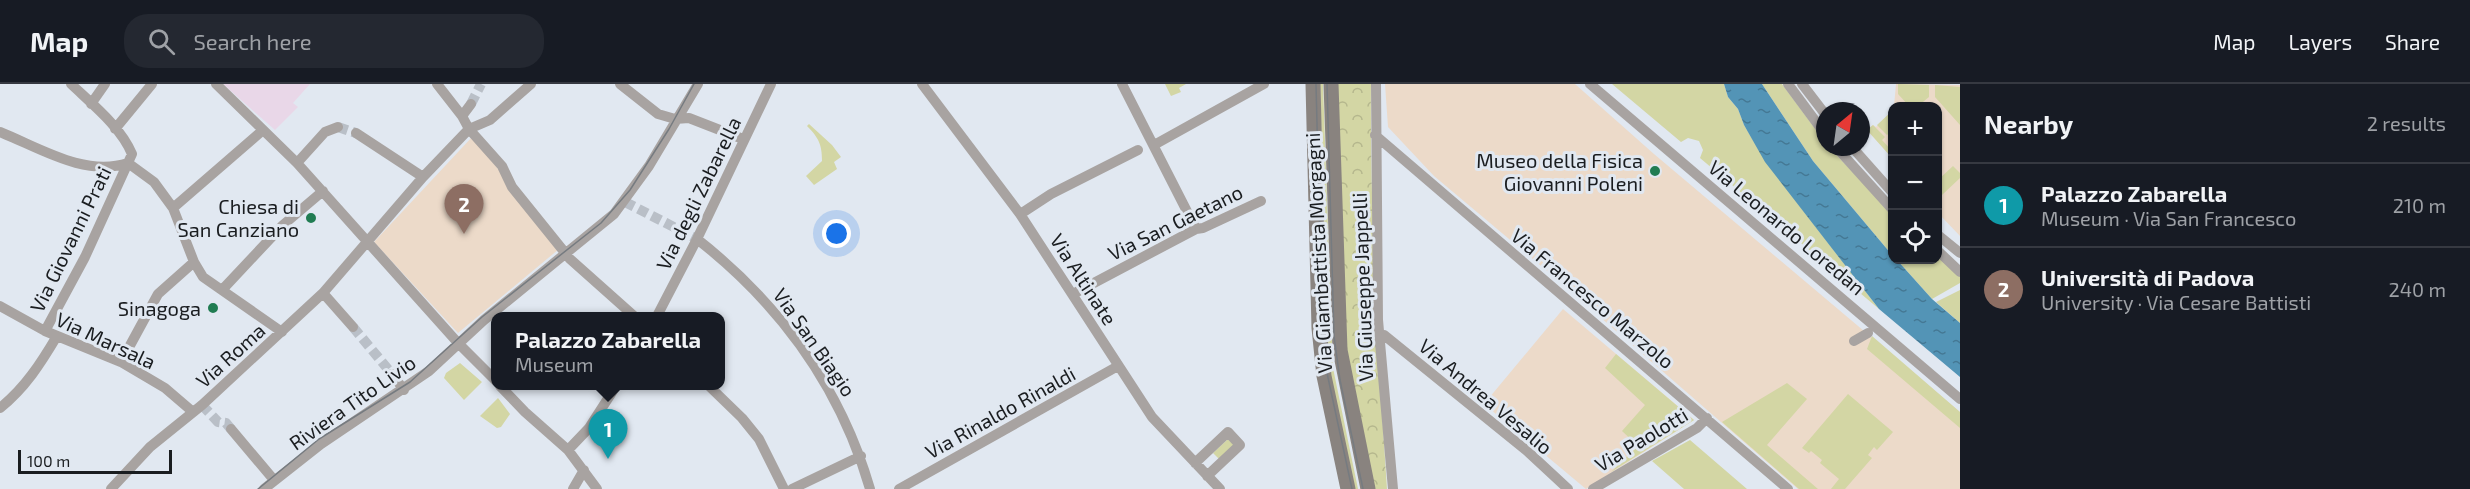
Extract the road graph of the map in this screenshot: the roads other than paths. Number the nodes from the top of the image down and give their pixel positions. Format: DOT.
graph roads {
  1 [pos="71,84"];
  2 [pos="105,84"];
  3 [pos="153,84"];
  4 [pos="216,84"];
  5 [pos="437,84"];
  6 [pos="531,84"];
  7 [pos="698,84"];
  8 [pos="771,84"];
  9 [pos="922,84"];
  10 [pos="1122,84"];
  11 [pos="1264,84"];
  12 [pos="1313,84"];
  13 [pos="1331,84"];
  14 [pos="1376,84"];
  15 [pos="1590,84"];
  16 [pos="1788,84"];
  17 [pos="1802,84"];
  18 [pos="629,89"];
  19 [pos="1816,102"];
  20 [pos="91,104"];
  21 [pos="471,104"];
  22 [pos="462,116"];
  23 [pos="678,119"];
  24 [pos="1816,122"];
  25 [pos="338,127"];
  26 [pos="115,129"];
  27 [pos="263,129"];
  28 [pos="469,129"];
  29 [pos="0,132"];
  30 [pos="361,135"];
  31 [pos="1375,135"];
  32 [pos="743,139"];
  33 [pos="1145,147"];
  34 [pos="1844,156"];
  35 [pos="1860,156"];
  36 [pos="128,163"];
  37 [pos="297,163"];
  38 [pos="423,177"];
  39 [pos="1888,187"];
  40 [pos="323,190"];
  41 [pos="1261,201"];
  42 [pos="1888,204"];
  43 [pos="173,208"];
  44 [pos="1024,211"];
  45 [pos="1196,229"];
  46 [pos="697,239"];
  47 [pos="1942,239"];
  48 [pos="368,241"];
  49 [pos="1960,253"];
  50 [pos="567,254"];
  51 [pos="1942,255"];
  52 [pos="194,262"];
  53 [pos="1960,272"];
  54 [pos="222,290"];
  55 [pos="323,293"];
  56 [pos="1073,294"];
  57 [pos="0,306"];
  58 [pos="494,312"];
  59 [pos="629,312"];
  60 [pos="659,312"];
  61 [pos="491,315"];
  62 [pos="353,327"];
  63 [pos="280,330"];
  64 [pos="45,331"];
  65 [pos="1868,333"];
  66 [pos="57,336"];
  67 [pos="1379,336"];
  68 [pos="1854,341"];
  69 [pos="458,343"];
  70 [pos="121,362"];
  71 [pos="1118,366"];
  72 [pos="392,374"];
  73 [pos="491,377"];
  74 [pos="404,390"];
  75 [pos="504,390"];
  76 [pos="613,390"];
  77 [pos="714,390"];
  78 [pos="1960,399"];
  79 [pos="0,408"];
  80 [pos="190,409"];
  81 [pos="1707,418"];
  82 [pos="231,429"];
  83 [pos="568,450"];
  84 [pos="861,456"];
  85 [pos="1195,463"];
  86 [pos="584,470"];
  87 [pos="1207,476"];
  88 [pos="274,480"];
  89 [pos="1596,488"];
  90 [pos="111,489"];
  91 [pos="264,489"];
  92 [pos="573,489"];
  93 [pos="597,489"];
  94 [pos="784,489"];
  95 [pos="792,489"];
  96 [pos="870,489"];
  97 [pos="899,489"];
  98 [pos="1220,489"];
  99 [pos="1348,489"];
  100 [pos="1368,489"];
  101 [pos="1393,489"];
  102 [pos="1568,489"];
  103 [pos="1788,489"];
  1 -- 20 [label="street"];
  2 -- 20 [label="street"];
  3 -- 26 [label="street"];
  4 -- 27 [label="street"];
  5 -- 22 [label="street"];
  6 -- 28 [label="street, Via Roma"];
  7 -- 23 [label="street, Riviera Tito Livio"];
  8 -- 32 [label="street, Via degli Zabarella"];
  9 -- 56 [label="street, Via Altinate"];
  10 -- 33 [label="street"];
  11 -- 33 [label="street"];
  12 -- 99 [label="street, Via Giambattista Morgagni"];
  13 -- 100 [label="street, Via Giambattista Morgagni"];
  14 -- 31 [label="street, Via Giuseppe Jappelli"];
  15 -- 78 [label="street, Via Leonardo Loredan"];
  16 -- 24 [label="street"];
  17 -- 19 [label="street"];
  18 -- 23 [label="street"];
  20 -- 26 [label="street"];
  21 -- 22 [label="street"];
  22 -- 28 [label="street"];
  23 -- 32 [label="street"];
  23 -- 50 [label="street, Riviera Tito Livio"];
  25 -- 37 [label="street"];
  26 -- 36 [label="street"];
  27 -- 37 [label="street"];
  27 -- 43 [label="street"];
  28 -- 38 [label="street, Via Roma"];
  28 -- 50 [label="street"];
  29 -- 36 [label="street"];
  30 -- 38 [label="street"];
  31 -- 67 [label="street, Via Giuseppe Jappelli"];
  31 -- 81 [label="street, Via Francesco Marzolo"];
  32 -- 46 [label="street, Via degli Zabarella"];
  33 -- 44 [label="street"];
  33 -- 45 [label="street"];
  34 -- 42 [label="street"];
  35 -- 39 [label="street"];
  36 -- 43 [label="street"];
  36 -- 64 [label="street, Via Giovanni Prati"];
  37 -- 40 [label="street"];
  38 -- 48 [label="street, Via Roma"];
  40 -- 48 [label="street"];
  40 -- 54 [label="street"];
  41 -- 45 [label="street, Via San Gaetano"];
  43 -- 52 [label="street"];
  45 -- 56 [label="street, Via San Gaetano"];
  46 -- 60 [label="street, Via degli Zabarella"];
  46 -- 84 [label="street, Via San Biagio"];
  47 -- 49 [label="street"];
  48 -- 55 [label="street, Via Roma"];
  48 -- 69 [label="street"];
  50 -- 58 [label="street, Riviera Tito Livio"];
  50 -- 59 [label="street"];
  51 -- 53 [label="street"];
  52 -- 54 [label="street"];
  52 -- 70 [label="street"];
  54 -- 63 [label="street"];
  55 -- 62 [label="street"];
  55 -- 63 [label="street, Via Roma"];
  56 -- 71 [label="street, Via Altinate"];
  57 -- 64 [label="street, Via Marsala"];
  61 -- 69 [label="street, Riviera Tito Livio"];
  63 -- 80 [label="street, Via Roma"];
  64 -- 66 [label="street, Via Marsala"];
  65 -- 68 [label="street"];
  66 -- 70 [label="street, Via Marsala"];
  66 -- 79 [label="street"];
  67 -- 101 [label="street, Via Giuseppe Jappelli"];
  67 -- 102 [label="street, Via Andrea Vesalio"];
  69 -- 73 [label="street"];
  69 -- 74 [label="street, Riviera Tito Livio"];
  70 -- 80 [label="street, Via Marsala"];
  71 -- 85 [label="street, Via Altinate"];
  71 -- 97 [label="street, Via Rinaldo Rinaldi"];
  72 -- 74 [label="street"];
  74 -- 88 [label="street, Riviera Tito Livio"];
  75 -- 83 [label="street"];
  76 -- 83 [label="street"];
  77 -- 94 [label="street"];
  80 -- 90 [label="street, Via Roma"];
  81 -- 89 [label="street, Via Paolotti"];
  81 -- 103 [label="street, Via Francesco Marzolo"];
  82 -- 88 [label="street"];
  83 -- 86 [label="street"];
  84 -- 95 [label="street"];
  84 -- 96 [label="street, Via San Biagio"];
  85 -- 87 [label="street, Via Altinate"];
  85 -- 87 [label="street"];
  86 -- 92 [label="street"];
  86 -- 93 [label="street"];
  87 -- 98 [label="street, Via Altinate"];
  88 -- 91 [label="street, Riviera Tito Livio"];
}
